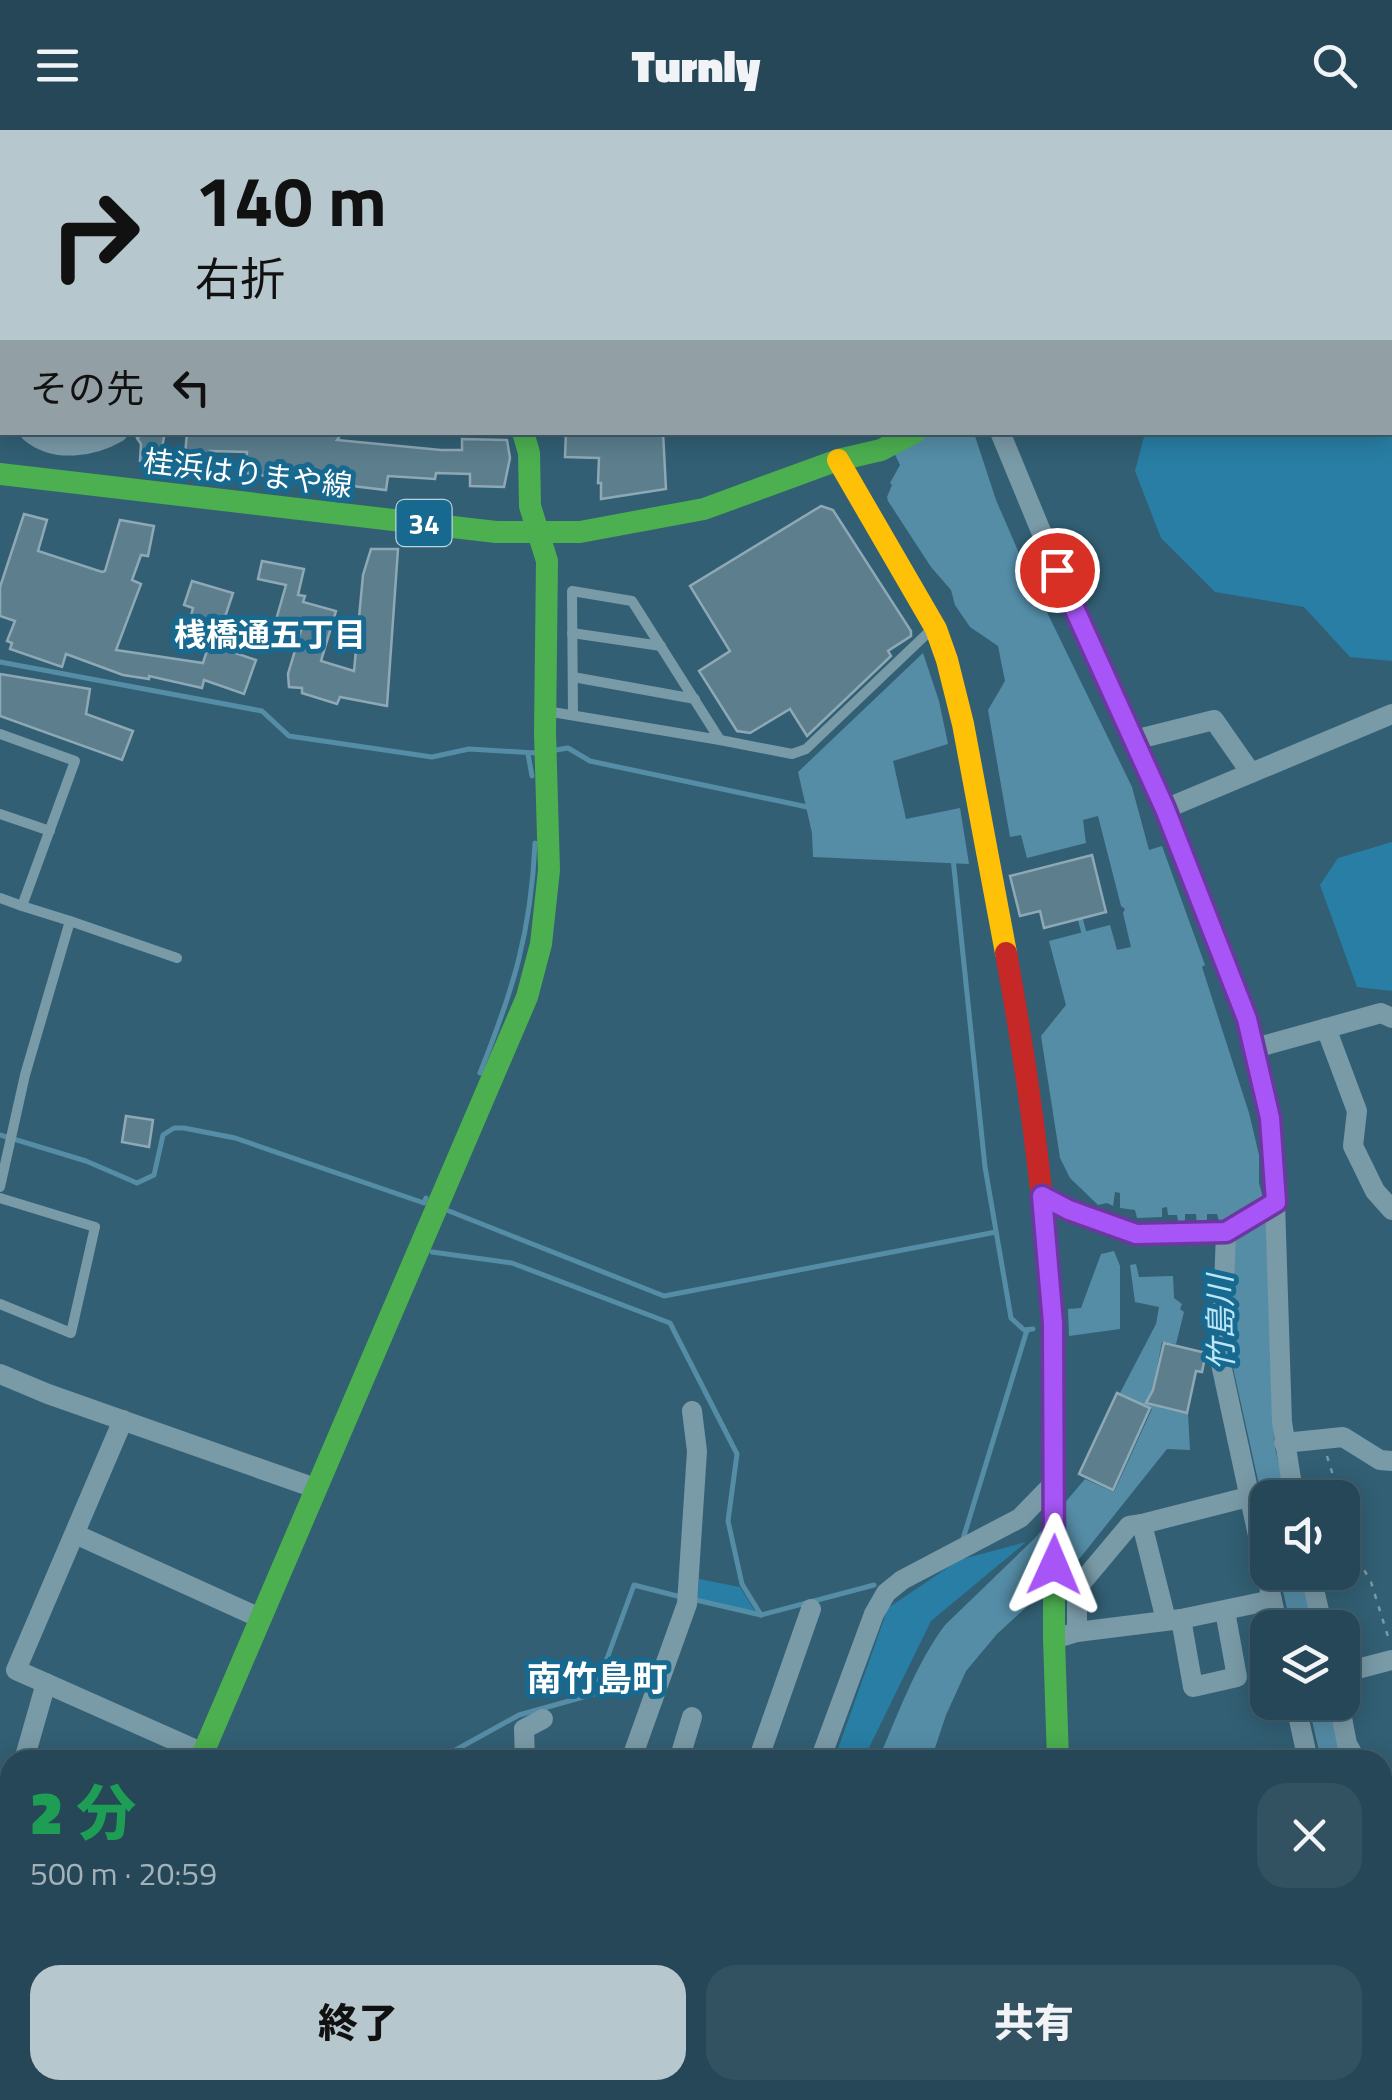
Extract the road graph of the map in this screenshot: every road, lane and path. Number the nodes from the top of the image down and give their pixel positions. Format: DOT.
graph roads {
  1 [pos="33,435"];
  2 [pos="110,435"];
  3 [pos="524,435"];
  4 [pos="865,435"];
  5 [pos="909,435"];
  6 [pos="1001,435"];
  7 [pos="78,447"];
  8 [pos="838,460"];
  9 [pos="0,474"];
  10 [pos="78,483"];
  11 [pos="538,533"];
  12 [pos="935,627"];
  13 [pos="572,633"];
  14 [pos="661,646"];
  15 [pos="573,677"];
  16 [pos="694,699"];
  17 [pos="1392,714"];
  18 [pos="573,715"];
  19 [pos="545,722"];
  20 [pos="0,734"];
  21 [pos="720,740"];
  22 [pos="1134,740"];
  23 [pos="1251,772"];
  24 [pos="1165,809"];
  25 [pos="0,814"];
  26 [pos="50,832"];
  27 [pos="0,898"];
  28 [pos="22,906"];
  29 [pos="70,921"];
  30 [pos="177,958"];
  31 [pos="1392,1018"];
  32 [pos="1326,1028"];
  33 [pos="1255,1048"];
  34 [pos="0,1187"];
  35 [pos="1042,1196"];
  36 [pos="0,1198"];
  37 [pos="1273,1203"];
  38 [pos="1392,1210"];
  39 [pos="1229,1231"];
  40 [pos="0,1304"];
  41 [pos="0,1374"];
  42 [pos="692,1411"];
  43 [pos="123,1420"];
  44 [pos="1321,1439"];
  45 [pos="1284,1442"];
  46 [pos="1392,1461"];
  47 [pos="1291,1480"];
  48 [pos="1334,1480"];
  49 [pos="1056,1487"];
  50 [pos="316,1488"];
  51 [pos="1248,1496"];
  52 [pos="1142,1524"];
  53 [pos="74,1534"];
  54 [pos="1360,1563"];
  55 [pos="1272,1600"];
  56 [pos="811,1610"];
  57 [pos="1274,1610"];
  58 [pos="1225,1611"];
  59 [pos="260,1618"];
  60 [pos="1173,1619"];
  61 [pos="1077,1632"];
  62 [pos="1054,1639"];
  63 [pos="1392,1649"];
  64 [pos="1392,1660"];
  65 [pos="1360,1668"];
  66 [pos="46,1683"];
  67 [pos="692,1716"];
  68 [pos="544,1719"];
  69 [pos="1299,1720"];
  70 [pos="1342,1720"];
  71 [pos="27,1750"];
  72 [pos="188,1750"];
  73 [pos="204,1750"];
  74 [pos="525,1750"];
  75 [pos="635,1750"];
  76 [pos="682,1750"];
  77 [pos="762,1750"];
  78 [pos="824,1750"];
  79 [pos="1058,1750"];
  80 [pos="1306,1750"];
  81 [pos="1350,1750"];
  1 -- 7 [label="street"];
  2 -- 7 [label="street"];
  3 -- 11 [label="street"];
  4 -- 8 [label="street, 桂浜はりまや線 / 34"];
  5 -- 8 [label="street, 桂浜はりまや線 / 34"];
  6 -- 22 [label="street"];
  7 -- 10 [label="street"];
  8 -- 11 [label="street, 桂浜はりまや線 / 34"];
  8 -- 12 [label="street"];
  9 -- 10 [label="street, 桂浜はりまや線 / 34"];
  10 -- 11 [label="street, 桂浜はりまや線 / 34"];
  11 -- 19 [label="street"];
  12 -- 21 [label="lane"];
  12 -- 35 [label="street"];
  13 -- 14 [label="lane"];
  13 -- 14 [label="lane"];
  13 -- 15 [label="lane"];
  14 -- 16 [label="lane"];
  15 -- 16 [label="lane"];
  15 -- 18 [label="lane"];
  16 -- 21 [label="lane"];
  17 -- 23 [label="street"];
  18 -- 19 [label="lane"];
  18 -- 21 [label="lane"];
  19 -- 50 [label="street"];
  20 -- 26 [label="lane"];
  22 -- 23 [label="street"];
  22 -- 24 [label="street"];
  23 -- 24 [label="street"];
  24 -- 33 [label="street"];
  25 -- 26 [label="lane"];
  26 -- 28 [label="lane"];
  27 -- 28 [label="lane"];
  28 -- 29 [label="lane"];
  29 -- 30 [label="lane"];
  29 -- 34 [label="lane"];
  31 -- 32 [label="street"];
  32 -- 33 [label="street"];
  32 -- 38 [label="street"];
  33 -- 37 [label="street"];
  35 -- 39 [label="street"];
  35 -- 49 [label="street"];
  36 -- 40 [label="lane"];
  37 -- 39 [label="street"];
  37 -- 45 [label="street"];
  39 -- 51 [label="street"];
  41 -- 43 [label="street"];
  42 -- 75 [label="street"];
  43 -- 50 [label="street"];
  43 -- 53 [label="street"];
  44 -- 45 [label="street"];
  44 -- 46 [label="street"];
  44 -- 48 [label="path"];
  45 -- 47 [label="street"];
  49 -- 62 [label="street"];
  49 -- 78 [label="street"];
  50 -- 59 [label="street"];
  51 -- 52 [label="street"];
  51 -- 55 [label="street"];
  52 -- 60 [label="street"];
  52 -- 61 [label="street"];
  53 -- 59 [label="street"];
  53 -- 66 [label="street"];
  54 -- 63 [label="path"];
  55 -- 57 [label="street"];
  55 -- 58 [label="street"];
  56 -- 77 [label="street"];
  58 -- 60 [label="street"];
  58 -- 60 [label="street"];
  59 -- 73 [label="street"];
  60 -- 61 [label="street"];
  61 -- 62 [label="street"];
  62 -- 79 [label="street"];
  64 -- 65 [label="street"];
  66 -- 71 [label="street"];
  66 -- 72 [label="street"];
  67 -- 76 [label="street"];
  68 -- 74 [label="street"];
  69 -- 80 [label="street"];
  70 -- 81 [label="street"];
}
